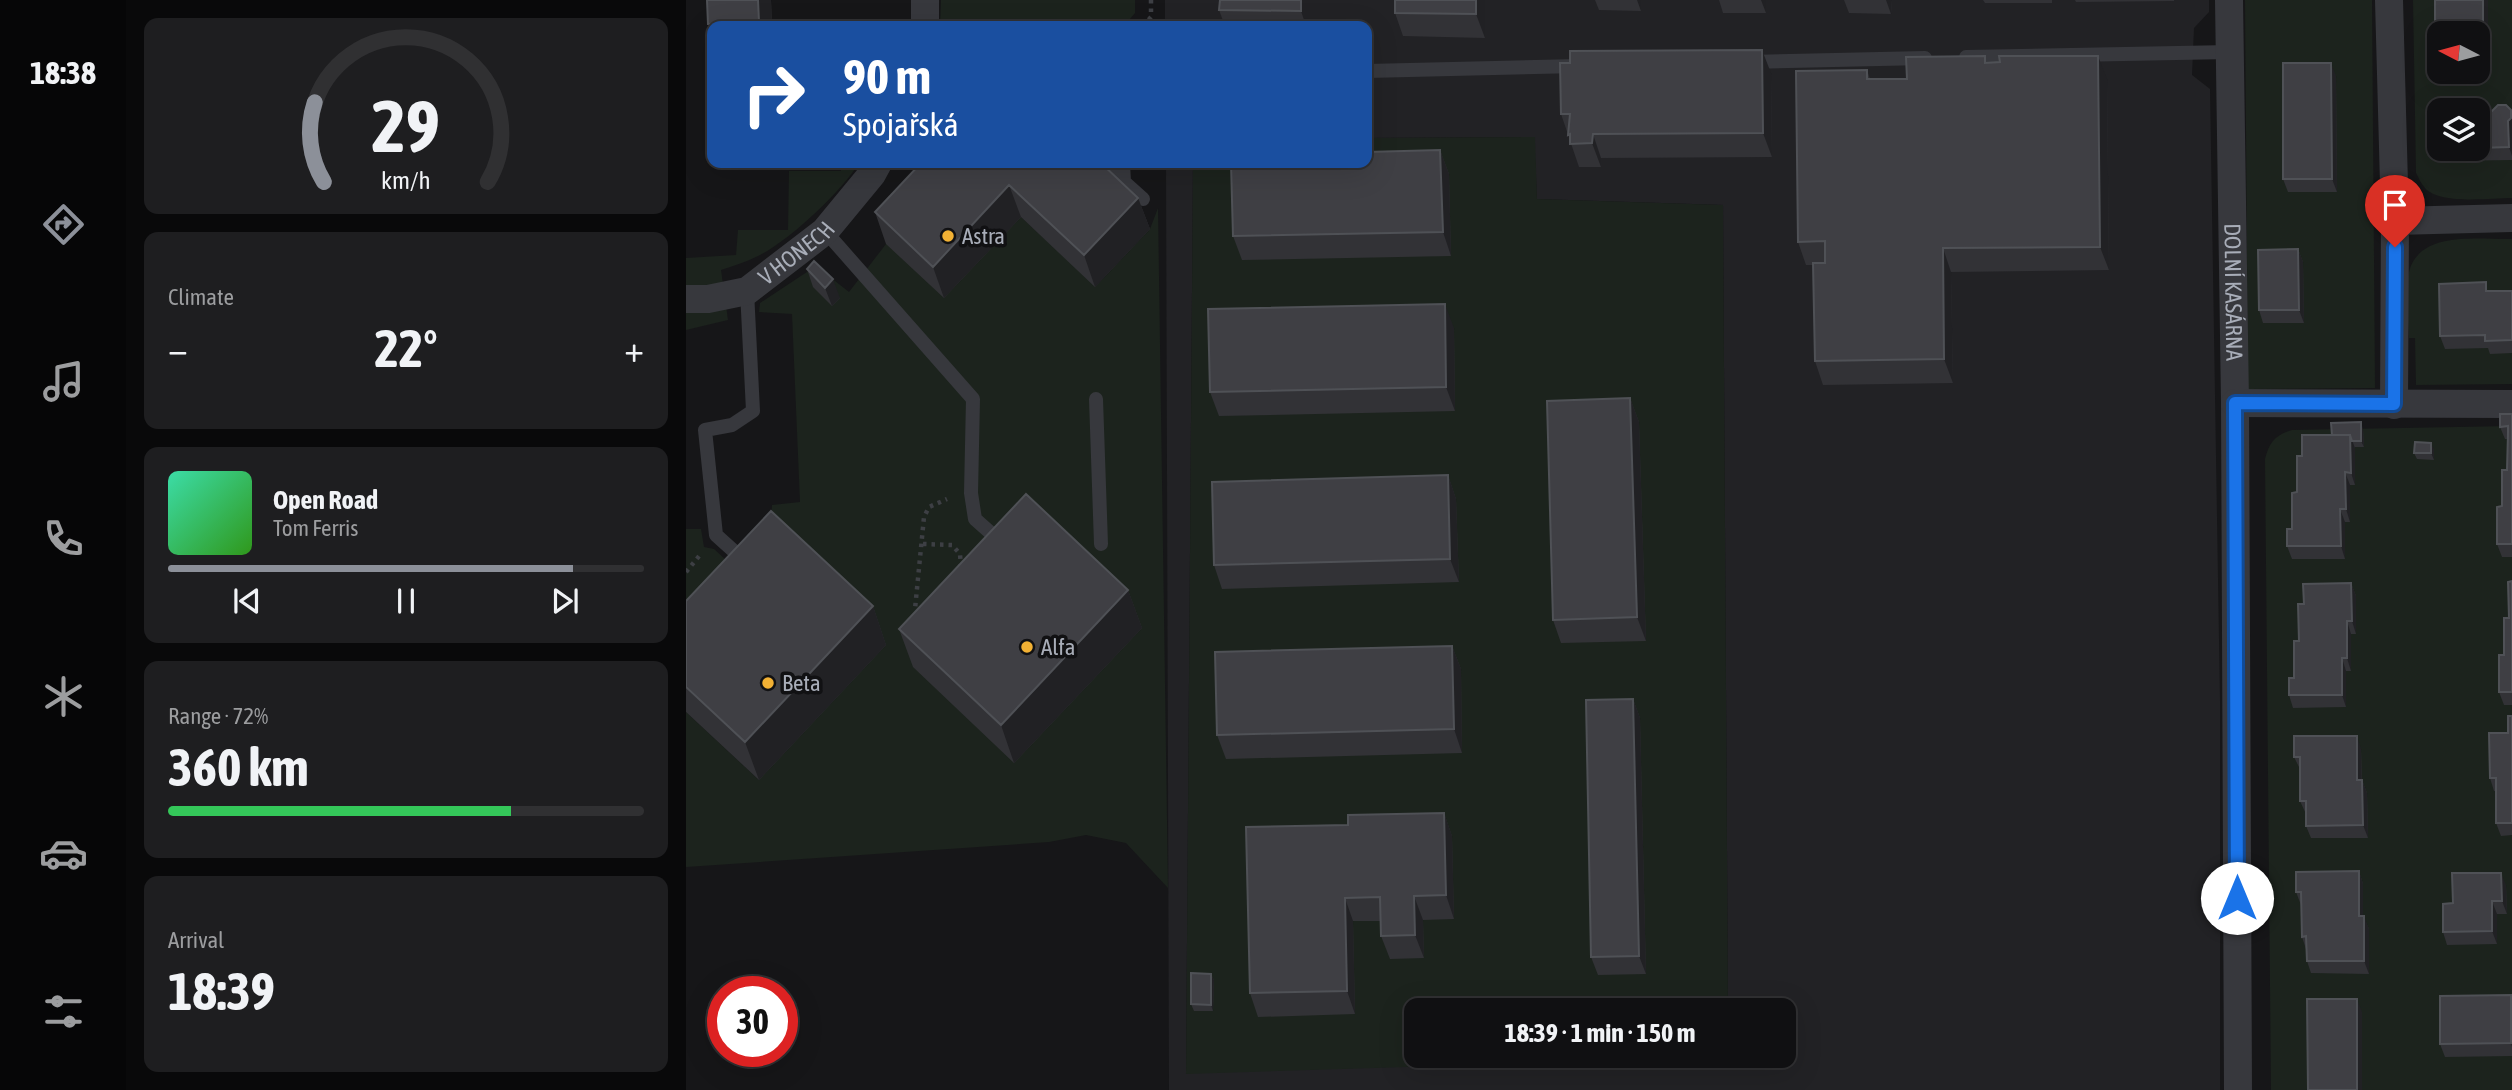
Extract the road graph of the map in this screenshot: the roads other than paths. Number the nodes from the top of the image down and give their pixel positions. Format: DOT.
graph roads {
  1 [pos="925,0"];
  2 [pos="2229,0"];
  3 [pos="2389,0"];
  4 [pos="925,21"];
  5 [pos="2230,52"];
  6 [pos="1738,62"];
  7 [pos="1587,66"];
  8 [pos="1372,71"];
  9 [pos="874,168"];
  10 [pos="1109,168"];
  11 [pos="1124,168"];
  12 [pos="1124,182"];
  13 [pos="1143,199"];
  14 [pos="2512,218"];
  15 [pos="2395,221"];
  16 [pos="825,231"];
  17 [pos="747,291"];
  18 [pos="686,299"];
  19 [pos="1097,399"];
  20 [pos="2235,403"];
  21 [pos="2394,404"];
  22 [pos="2512,404"];
  23 [pos="1101,544"];
  24 [pos="1016,556"];
  25 [pos="761,576"];
  26 [pos="2238,1090"];
  1 -- 4 [label="street"];
  2 -- 5 [label="street, DOLNÍ KASÁRNA"];
  3 -- 15 [label="street"];
  5 -- 6 [label="lane"];
  5 -- 20 [label="street, DOLNÍ KASÁRNA"];
  7 -- 8 [label="lane"];
  9 -- 16 [label="street, V HONECH"];
  10 -- 12 [label="lane"];
  11 -- 12 [label="lane"];
  12 -- 13 [label="lane"];
  14 -- 15 [label="street"];
  15 -- 21 [label="street"];
  16 -- 17 [label="street, V HONECH"];
  16 -- 24 [label="lane"];
  17 -- 18 [label="street, V HONECH"];
  17 -- 25 [label="lane"];
  19 -- 23 [label="lane"];
  20 -- 21 [label="street"];
  20 -- 26 [label="street, DOLNÍ KASÁRNA"];
  21 -- 22 [label="street"];
}
